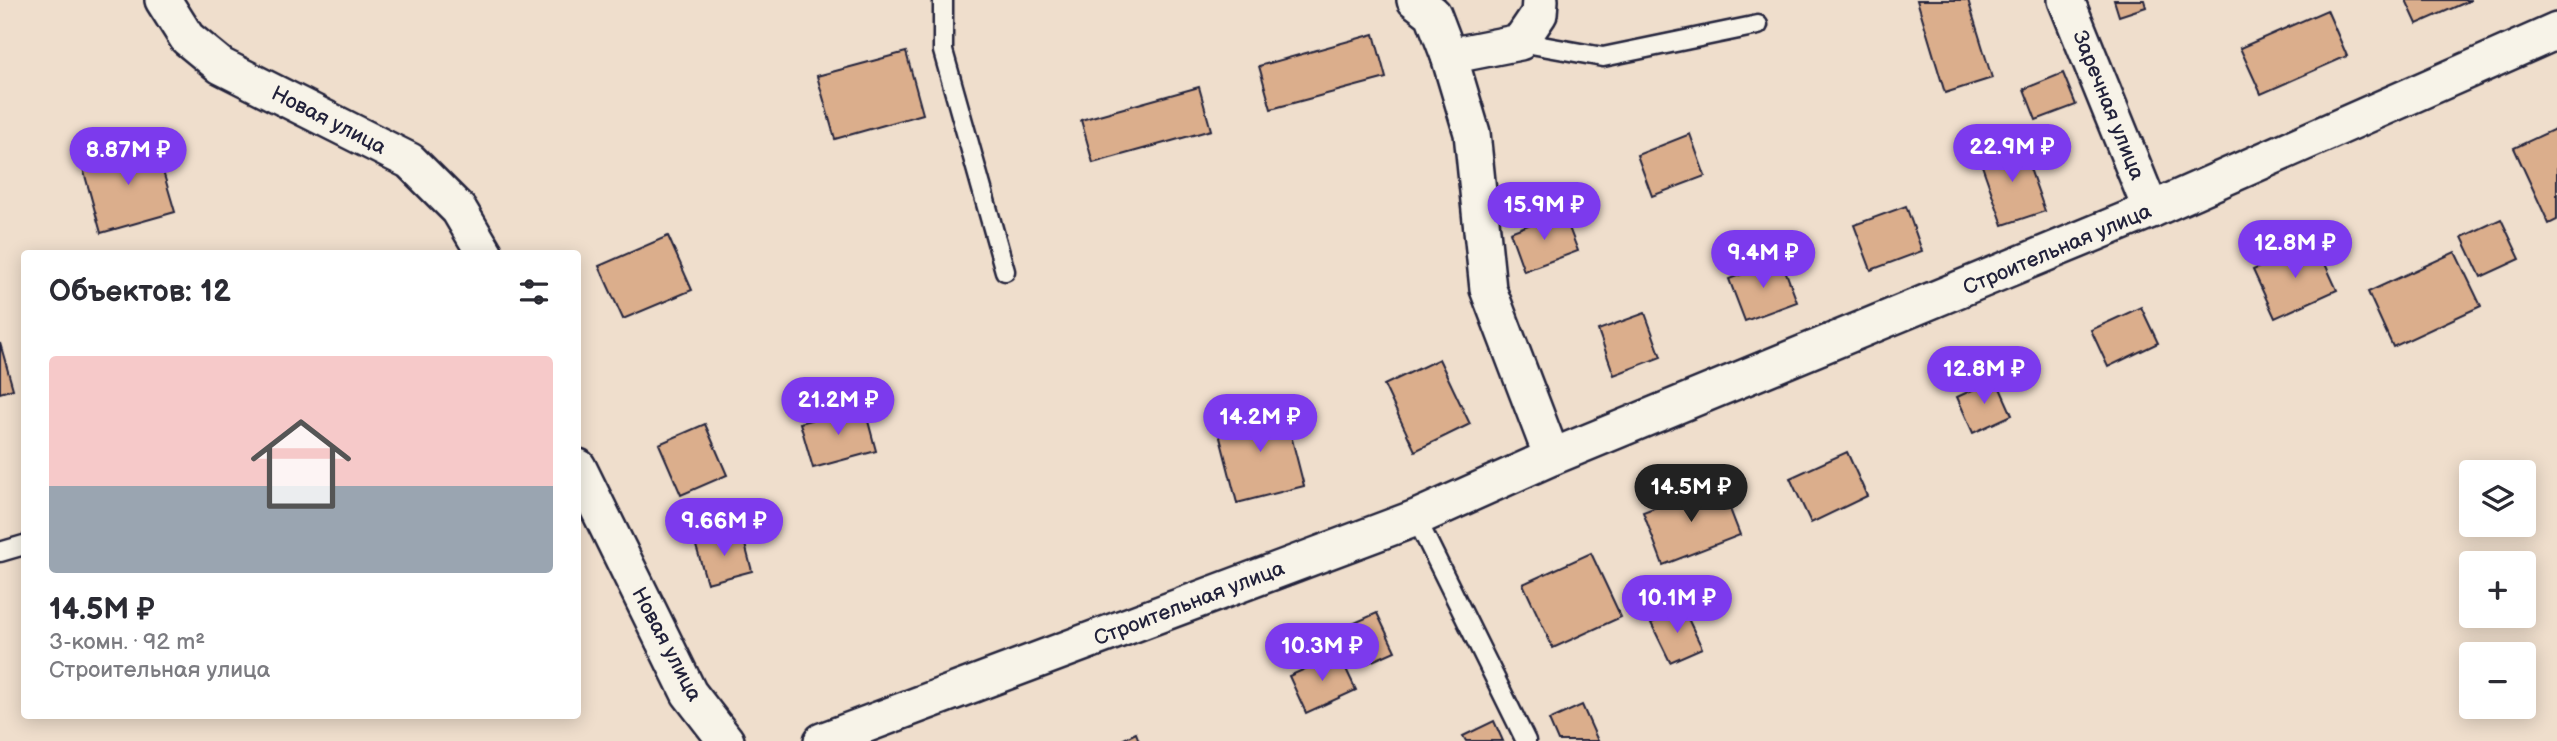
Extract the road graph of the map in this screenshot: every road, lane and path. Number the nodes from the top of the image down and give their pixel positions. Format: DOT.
graph roads {
  1 [pos="163,0"];
  2 [pos="943,0"];
  3 [pos="1415,0"];
  4 [pos="1539,0"];
  5 [pos="2067,0"];
  6 [pos="1758,25"];
  7 [pos="2557,31"];
  8 [pos="1520,42"];
  9 [pos="1449,56"];
  10 [pos="2151,210"];
  11 [pos="483,250"];
  12 [pos="1005,271"];
  13 [pos="1552,457"];
  14 [pos="581,473"];
  15 [pos="1416,518"];
  16 [pos="21,546"];
  17 [pos="0,552"];
  18 [pos="726,741"];
  19 [pos="822,741"];
  20 [pos="1526,741"];
  1 -- 11 [label="street, Новая улица"];
  2 -- 12 [label="lane"];
  3 -- 9 [label="street"];
  4 -- 8 [label="street"];
  5 -- 10 [label="street, Заречная улица"];
  6 -- 8 [label="lane"];
  7 -- 10 [label="street, Строительная улица"];
  8 -- 9 [label="street"];
  9 -- 13 [label="street"];
  10 -- 13 [label="street, Строительная улица"];
  13 -- 15 [label="street, Строительная улица"];
  14 -- 18 [label="street, Новая улица"];
  15 -- 19 [label="street, Строительная улица"];
  15 -- 20 [label="lane"];
  16 -- 17 [label="lane"];
}
